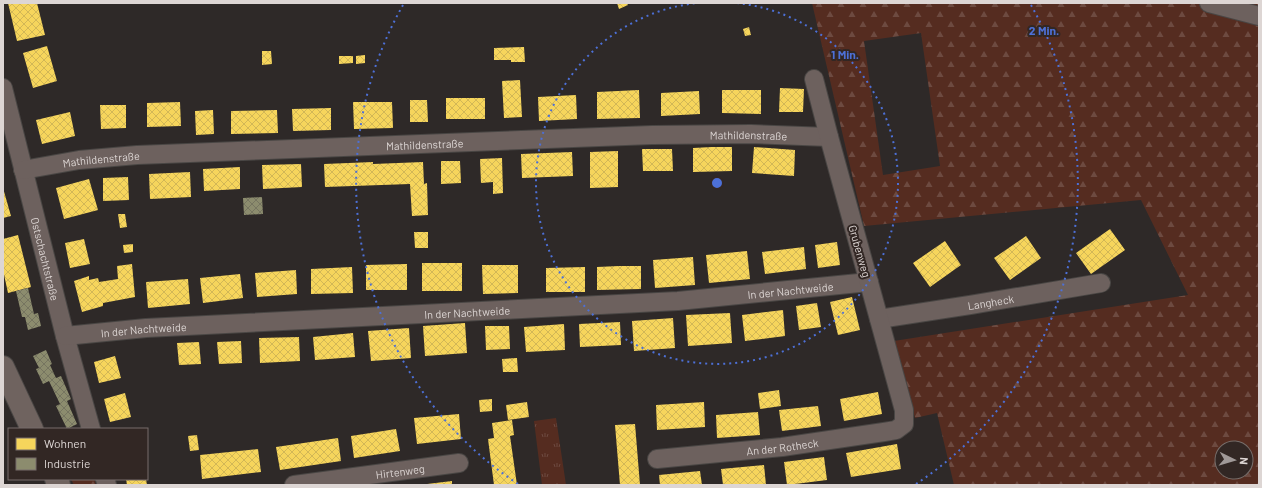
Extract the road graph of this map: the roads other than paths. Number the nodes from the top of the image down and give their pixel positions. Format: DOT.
graph roads {
  1 [pos="1209,3"];
  2 [pos="1259,16"];
  3 [pos="814,79"];
  4 [pos="3,88"];
  5 [pos="828,137"];
  6 [pos="23,170"];
  7 [pos="869,282"];
  8 [pos="1101,283"];
  9 [pos="879,319"];
  10 [pos="65,336"];
  11 [pos="3,367"];
  12 [pos="904,424"];
  13 [pos="32,428"];
  14 [pos="91,428"];
  15 [pos="657,459"];
  16 [pos="459,463"];
  17 [pos="294,485"];
  1 -- 2 [label="street"];
  3 -- 5 [label="street, Grubenweg"];
  4 -- 6 [label="street, Ostschachtstraße"];
  5 -- 6 [label="street, Mathildenstraße"];
  5 -- 7 [label="street, Grubenweg"];
  6 -- 10 [label="street, Ostschachtstraße"];
  7 -- 9 [label="street, Grubenweg"];
  7 -- 10 [label="street, In der Nachtweide"];
  8 -- 9 [label="street, Langheck"];
  9 -- 12 [label="street, Grubenweg"];
  10 -- 14 [label="street, Ostschachtstraße"];
  11 -- 13 [label="main road"];
  12 -- 15 [label="street, An der Rotheck"];
  16 -- 17 [label="street, Hirtenweg"];
}
